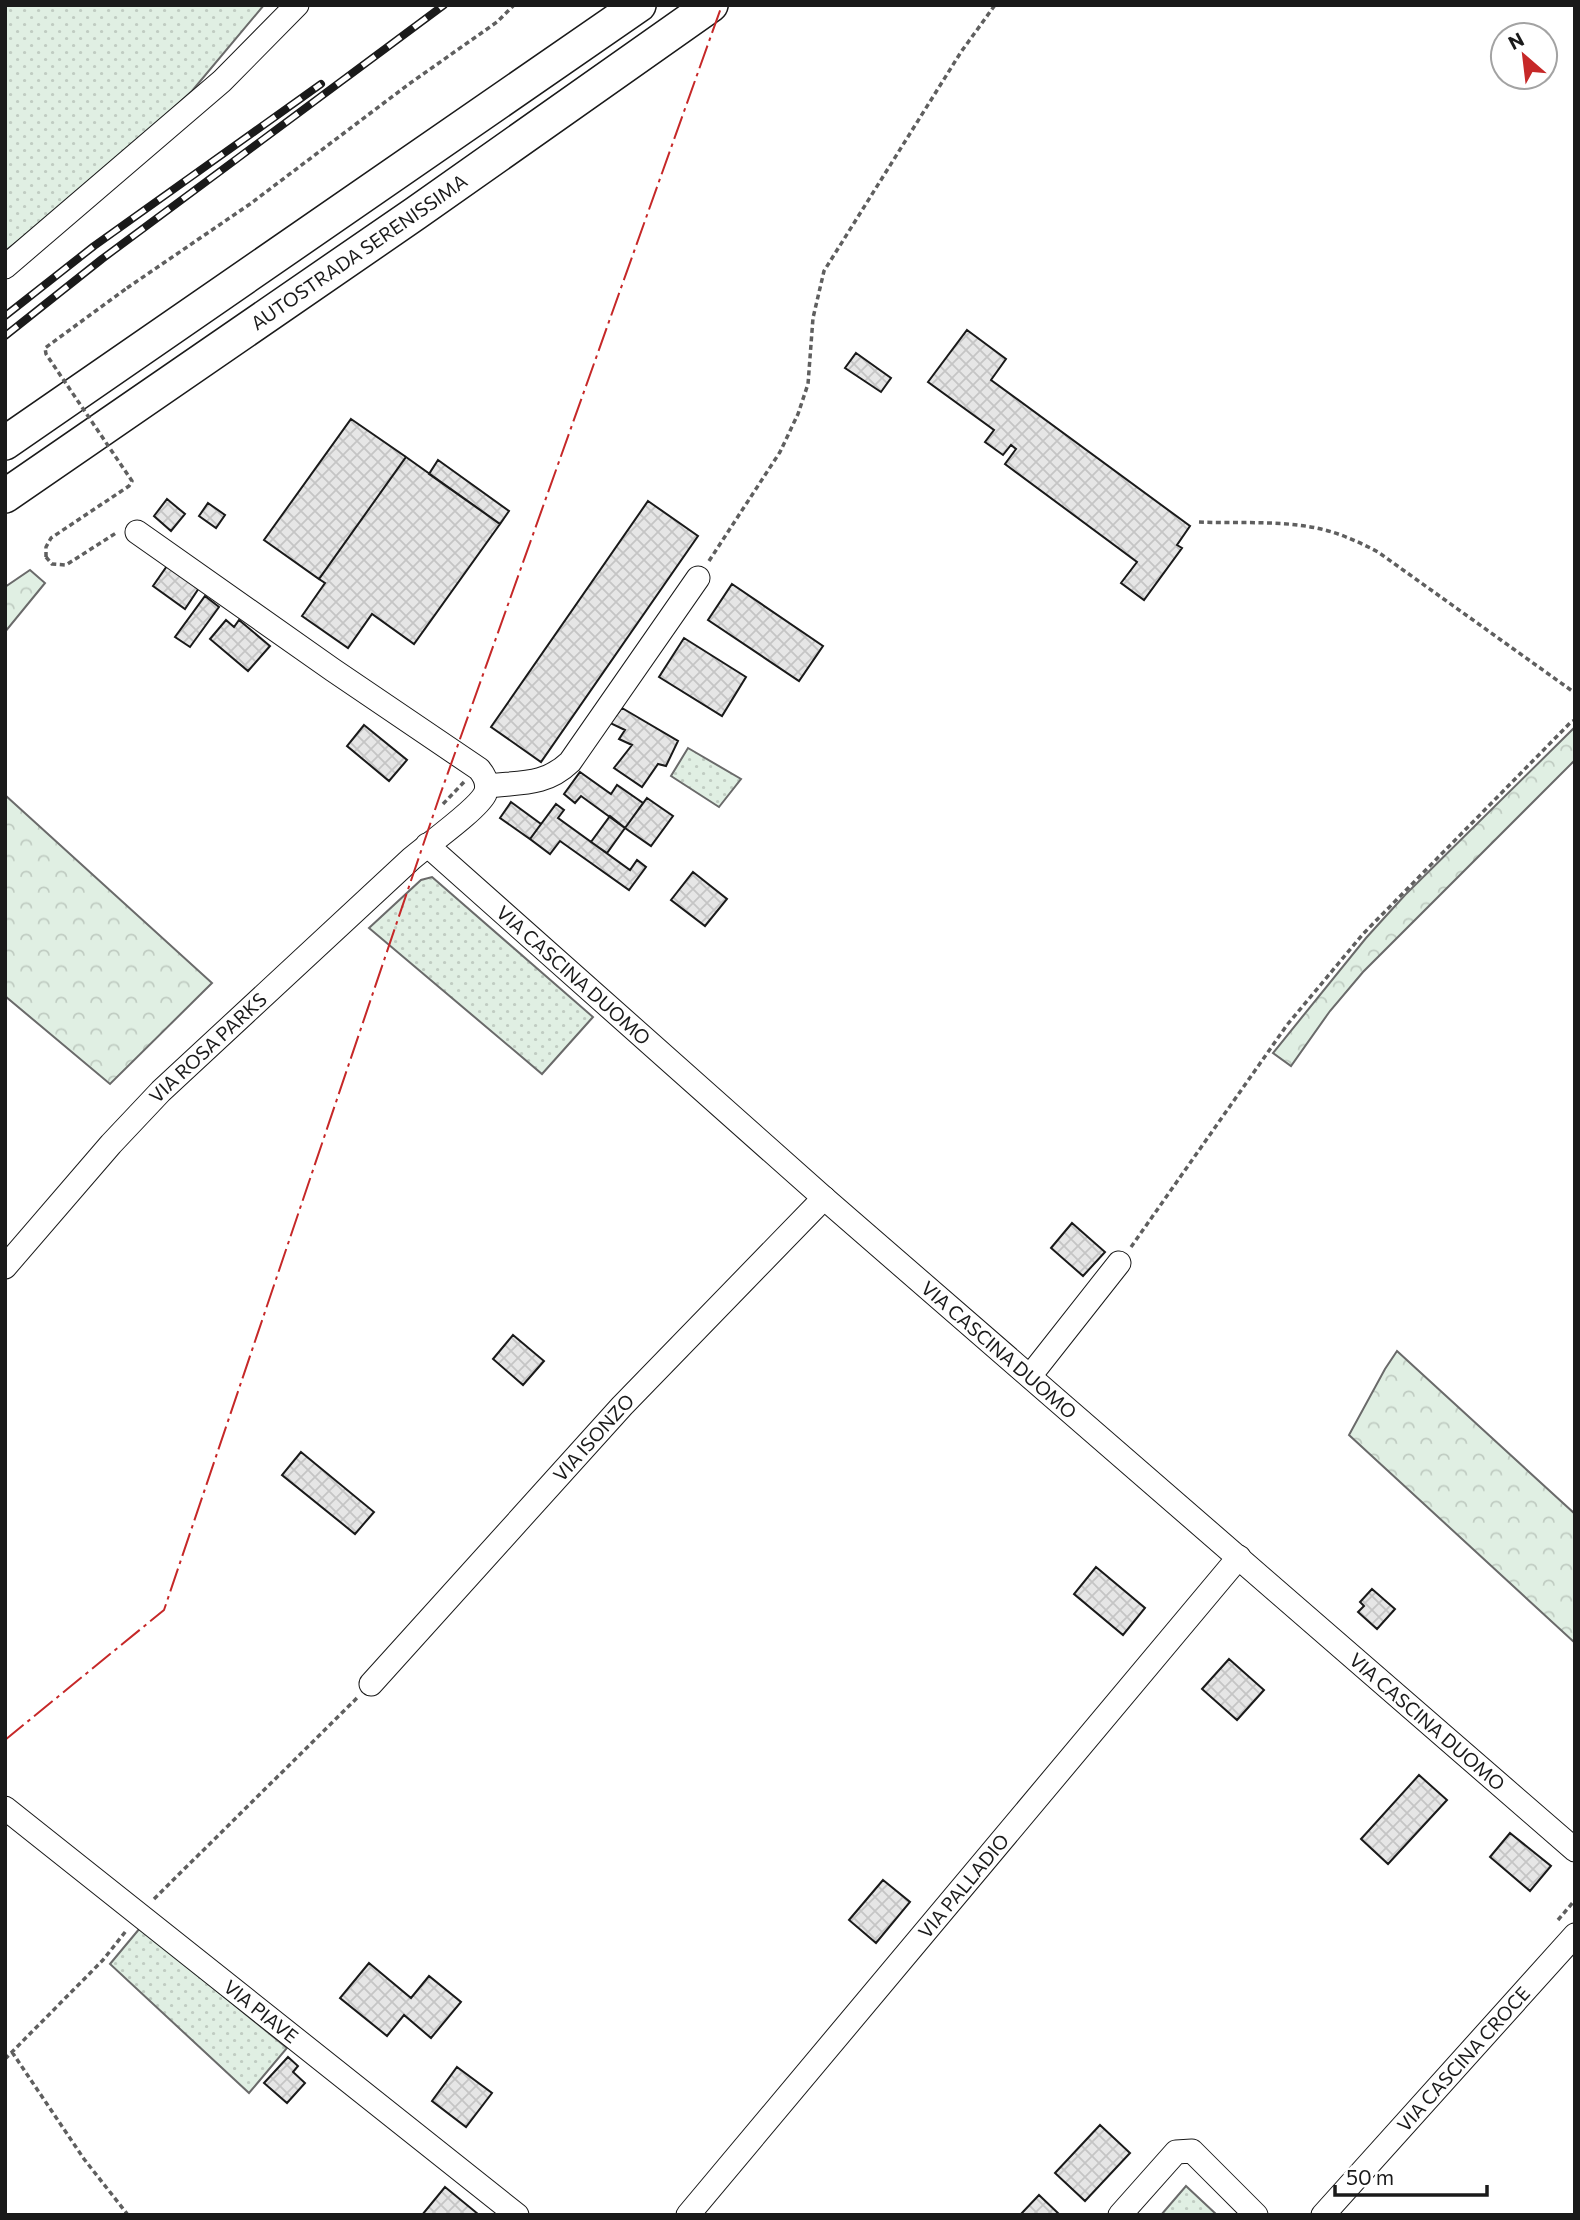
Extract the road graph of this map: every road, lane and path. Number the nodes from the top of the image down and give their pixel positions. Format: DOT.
graph roads {
  1 [pos="284,5"];
  2 [pos="297,5"];
  3 [pos="514,5"];
  4 [pos="639,5"];
  5 [pos="711,5"];
  6 [pos="995,5"];
  7 [pos="222,81"];
  8 [pos="5,267"];
  9 [pos="5,443"];
  10 [pos="5,496"];
  11 [pos="1199,522"];
  12 [pos="129,532"];
  13 [pos="698,578"];
  14 [pos="1575,693"];
  15 [pos="1575,720"];
  16 [pos="477,781"];
  17 [pos="439,808"];
  18 [pos="427,845"];
  19 [pos="824,1198"];
  20 [pos="1119,1263"];
  21 [pos="5,1267"];
  22 [pos="1030,1376"];
  23 [pos="1239,1557"];
  24 [pos="371,1684"];
  25 [pos="5,1808"];
  26 [pos="1575,1850"];
  27 [pos="139,1914"];
  28 [pos="1575,1935"];
  29 [pos="12,2052"];
  30 [pos="5,2059"];
  31 [pos="1326,2214"];
  32 [pos="128,2215"];
  33 [pos="517,2215"];
  34 [pos="688,2215"];
  35 [pos="1120,2215"];
  36 [pos="1256,2215"];
  1 -- 7 [label="street"];
  2 -- 7 [label="street"];
  3 -- 12 [label="path, bridge"];
  4 -- 9 [label="highway"];
  5 -- 10 [label="highway, AUTOSTRADA SERENISSIMA"];
  6 -- 13 [label="path"];
  7 -- 8 [label="street"];
  11 -- 14 [label="path"];
  12 -- 16 [label="street"];
  13 -- 16 [label="street"];
  15 -- 20 [label="path"];
  16 -- 17 [label="path"];
  16 -- 18 [label="street, VIA ROSA PARKS"];
  18 -- 19 [label="street, VIA CASCINA DUOMO"];
  18 -- 21 [label="street, VIA ROSA PARKS"];
  19 -- 22 [label="street, VIA CASCINA DUOMO"];
  19 -- 24 [label="street, VIA ISONZO"];
  20 -- 22 [label="street"];
  22 -- 23 [label="street, VIA CASCINA DUOMO"];
  23 -- 26 [label="street, VIA CASCINA DUOMO"];
  23 -- 34 [label="street, VIA PALLADIO"];
  24 -- 27 [label="path"];
  25 -- 27 [label="street, VIA PIAVE"];
  27 -- 29 [label="path"];
  27 -- 33 [label="street, VIA PIAVE"];
  28 -- 31 [label="street, VIA CASCINA CROCE"];
  29 -- 30 [label="path"];
  29 -- 32 [label="path"];
  35 -- 36 [label="street"];
}
